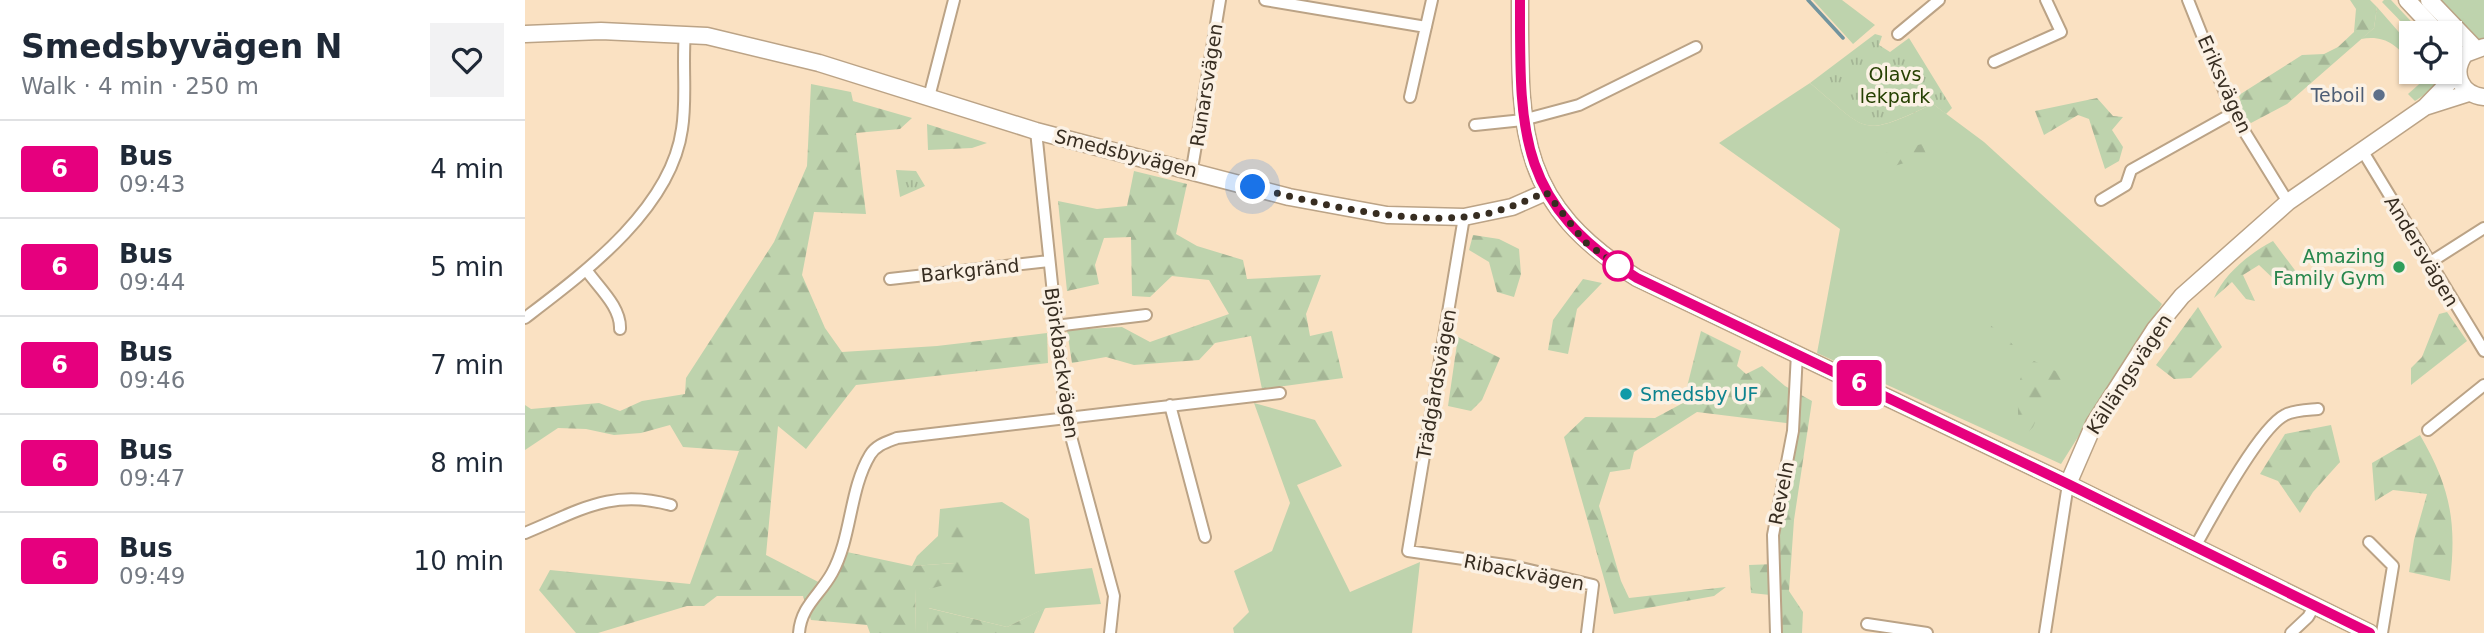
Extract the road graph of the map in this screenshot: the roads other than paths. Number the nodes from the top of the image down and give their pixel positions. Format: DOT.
graph roads {
  1 [pos="954,0"];
  2 [pos="1220,0"];
  3 [pos="1265,0"];
  4 [pos="1432,0"];
  5 [pos="1520,0"];
  6 [pos="1938,0"];
  7 [pos="2046,0"];
  8 [pos="2188,0"];
  9 [pos="2407,0"];
  10 [pos="2429,0"];
  11 [pos="2427,21"];
  12 [pos="1426,27"];
  13 [pos="685,33"];
  14 [pos="525,34"];
  15 [pos="1898,34"];
  16 [pos="1696,47"];
  17 [pos="2480,47"];
  18 [pos="2462,57"];
  19 [pos="1994,62"];
  20 [pos="2462,83"];
  21 [pos="2440,84"];
  22 [pos="2476,95"];
  23 [pos="929,97"];
  24 [pos="1410,97"];
  25 [pos="2425,107"];
  26 [pos="2233,113"];
  27 [pos="1523,120"];
  28 [pos="1475,125"];
  29 [pos="1036,131"];
  30 [pos="2362,150"];
  31 [pos="1192,169"];
  32 [pos="1546,192"];
  33 [pos="2102,200"];
  34 [pos="2288,202"];
  35 [pos="1464,218"];
  36 [pos="2484,228"];
  37 [pos="1049,261"];
  38 [pos="2429,263"];
  39 [pos="587,271"];
  40 [pos="890,279"];
  41 [pos="1146,314"];
  42 [pos="525,318"];
  43 [pos="1055,326"];
  44 [pos="620,329"];
  45 [pos="2483,349"];
  46 [pos="1797,353"];
  47 [pos="2484,385"];
  48 [pos="1280,393"];
  49 [pos="1170,405"];
  50 [pos="2318,409"];
  51 [pos="1066,418"];
  52 [pos="2428,430"];
  53 [pos="2068,484"];
  54 [pos="671,505"];
  55 [pos="525,533"];
  56 [pos="1205,537"];
  57 [pos="2369,542"];
  58 [pos="2195,547"];
  59 [pos="1408,551"];
  60 [pos="2315,604"];
  61 [pos="1867,624"];
  62 [pos="799,633"];
  63 [pos="1110,633"];
  64 [pos="1587,633"];
  65 [pos="1776,633"];
  66 [pos="1927,633"];
  67 [pos="2045,633"];
  68 [pos="2291,633"];
  69 [pos="2371,633"];
  70 [pos="2382,633"];
  1 -- 23 [label="street"];
  2 -- 31 [label="street, Runarsvägen"];
  3 -- 12 [label="street"];
  4 -- 12 [label="street"];
  5 -- 27 [label="main road"];
  6 -- 15 [label="street"];
  7 -- 19 [label="street"];
  8 -- 26 [label="street, Eriksvägen"];
  9 -- 11 [label="main road"];
  10 -- 17 [label="main road"];
  12 -- 24 [label="street"];
  13 -- 14 [label="main road, Smedsbyvägen"];
  13 -- 23 [label="main road, Smedsbyvägen"];
  13 -- 39 [label="street"];
  16 -- 27 [label="street"];
  17 -- 18 [label="main road, Källängsvägen"];
  20 -- 22 [label="main road"];
  21 -- 25 [label="main road, Källängsvägen"];
  22 -- 25 [label="main road, Källängsvägen"];
  23 -- 29 [label="main road, Smedsbyvägen"];
  25 -- 30 [label="main road, Källängsvägen"];
  26 -- 33 [label="street"];
  26 -- 34 [label="street, Eriksvägen"];
  27 -- 28 [label="street"];
  27 -- 32 [label="main road"];
  29 -- 31 [label="main road, Smedsbyvägen"];
  29 -- 37 [label="street, Björkbackvägen"];
  30 -- 34 [label="main road, Källängsvägen"];
  30 -- 38 [label="street, Andersvägen"];
  31 -- 35 [label="main road, Smedsbyvägen"];
  32 -- 35 [label="main road, Smedsbyvägen"];
  32 -- 46 [label="main road"];
  34 -- 53 [label="main road, Källängsvägen"];
  35 -- 59 [label="street, Trädgårdsvägen"];
  36 -- 38 [label="street"];
  37 -- 40 [label="street, Barkgränd"];
  37 -- 43 [label="street, Björkbackvägen"];
  38 -- 45 [label="street, Andersvägen"];
  39 -- 42 [label="street"];
  39 -- 44 [label="street"];
  41 -- 43 [label="street"];
  43 -- 51 [label="street, Björkbackvägen"];
  46 -- 53 [label="main road"];
  46 -- 65 [label="street, Reveln"];
  47 -- 52 [label="street"];
  48 -- 49 [label="street"];
  49 -- 51 [label="street"];
  49 -- 56 [label="street"];
  50 -- 58 [label="street"];
  51 -- 62 [label="street"];
  51 -- 63 [label="street, Björkbackvägen"];
  53 -- 58 [label="main road"];
  53 -- 67 [label="street, Källängsvägen"];
  54 -- 55 [label="street"];
  57 -- 70 [label="street"];
  58 -- 60 [label="main road"];
  59 -- 64 [label="street, Ribackvägen"];
  60 -- 68 [label="street"];
  60 -- 69 [label="main road"];
  61 -- 66 [label="street"];
}
